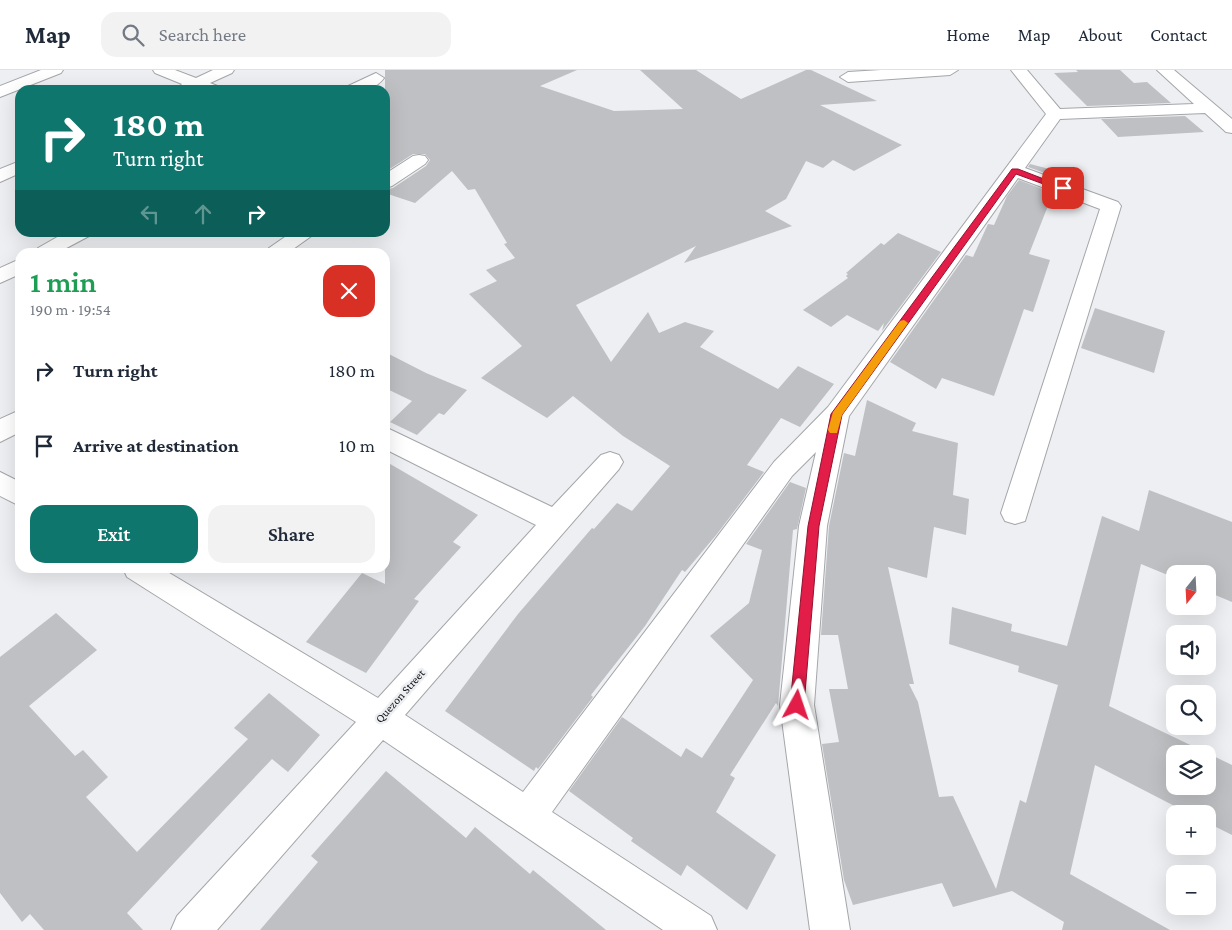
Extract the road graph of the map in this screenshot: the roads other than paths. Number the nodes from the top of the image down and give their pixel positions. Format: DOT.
graph roads {
  1 [pos="55,70"];
  2 [pos="162,70"];
  3 [pos="226,70"];
  4 [pos="950,70"];
  5 [pos="1019,70"];
  6 [pos="1165,70"];
  7 [pos="848,77"];
  8 [pos="376,78"];
  9 [pos="197,83"];
  10 [pos="18,85"];
  11 [pos="193,85"];
  12 [pos="202,85"];
  13 [pos="362,85"];
  14 [pos="15,86"];
  15 [pos="0,92"];
  16 [pos="1209,108"];
  17 [pos="1055,114"];
  18 [pos="1232,128"];
  19 [pos="419,160"];
  20 [pos="15,168"];
  21 [pos="1015,171"];
  22 [pos="0,176"];
  23 [pos="390,179"];
  24 [pos="73,237"];
  25 [pos="299,237"];
  26 [pos="52,248"];
  27 [pos="282,248"];
  28 [pos="15,268"];
  29 [pos="0,276"];
  30 [pos="837,414"];
  31 [pos="15,422"];
  32 [pos="0,432"];
  33 [pos="390,439"];
  34 [pos="610,462"];
  35 [pos="0,483"];
  36 [pos="15,492"];
  37 [pos="1015,513"];
  38 [pos="556,522"];
  39 [pos="145,573"];
  40 [pos="380,718"];
  41 [pos="527,816"];
  42 [pos="190,930"];
  43 [pos="697,930"];
  44 [pos="830,930"];
  1 -- 10 [label="street"];
  2 -- 9 [label="street"];
  3 -- 9 [label="street"];
  4 -- 7 [label="street"];
  5 -- 17 [label="street"];
  6 -- 16 [label="street"];
  8 -- 13 [label="street"];
  9 -- 11 [label="street"];
  9 -- 12 [label="street"];
  14 -- 15 [label="street"];
  16 -- 17 [label="street"];
  16 -- 18 [label="street"];
  17 -- 21 [label="street"];
  19 -- 23 [label="street"];
  20 -- 22 [label="street"];
  21 -- 30 [label="street"];
  21 -- 37 [label="street"];
  24 -- 26 [label="street"];
  25 -- 27 [label="street"];
  28 -- 29 [label="street"];
  30 -- 41 [label="street"];
  30 -- 44 [label="street"];
  31 -- 32 [label="street"];
  33 -- 38 [label="street"];
  34 -- 38 [label="street, Quezon Street"];
  35 -- 36 [label="street"];
  38 -- 40 [label="street, Quezon Street"];
  39 -- 40 [label="street"];
  40 -- 41 [label="street"];
  40 -- 42 [label="street, Quezon Street"];
  41 -- 43 [label="street"];
}
